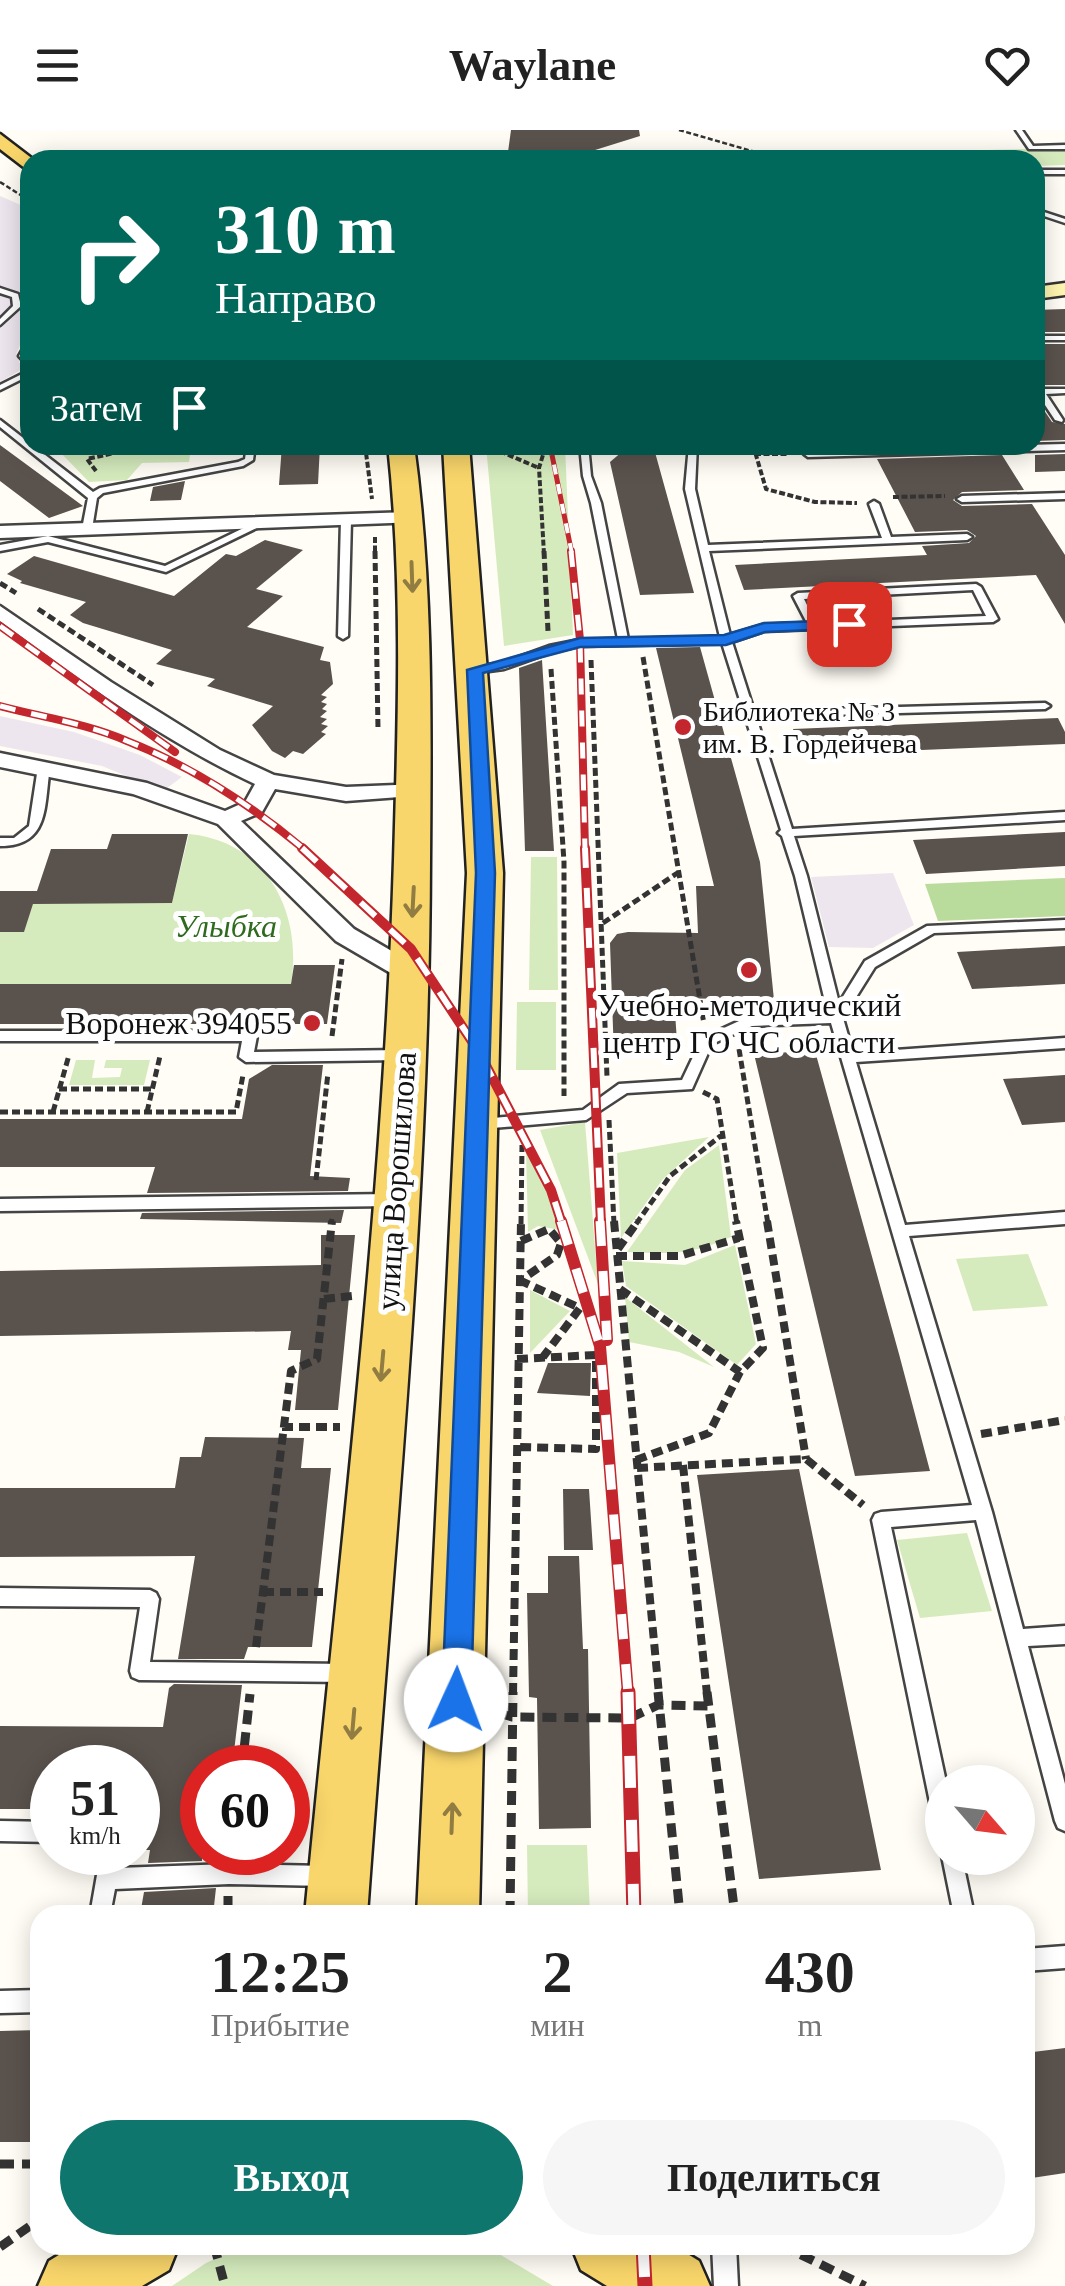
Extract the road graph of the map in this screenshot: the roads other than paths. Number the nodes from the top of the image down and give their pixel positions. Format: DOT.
graph roads {
  1 [pos="1019,130"];
  2 [pos="0,139"];
  3 [pos="1065,147"];
  4 [pos="20,157"];
  5 [pos="0,290"];
  6 [pos="0,322"];
  7 [pos="1045,401"];
  8 [pos="1059,420"];
  9 [pos="0,423"];
  10 [pos="20,439"];
  11 [pos="40,455"];
  12 [pos="250,455"];
  13 [pos="401,455"];
  14 [pos="457,455"];
  15 [pos="585,455"];
  16 [pos="692,455"];
  17 [pos="1065,496"];
  18 [pos="93,498"];
  19 [pos="962,500"];
  20 [pos="874,504"];
  21 [pos="393,518"];
  22 [pos="346,520"];
  23 [pos="262,522"];
  24 [pos="87,530"];
  25 [pos="0,532"];
  26 [pos="967,538"];
  27 [pos="888,540"];
  28 [pos="0,548"];
  29 [pos="704,548"];
  30 [pos="0,612"];
  31 [pos="813,626"];
  32 [pos="343,636"];
  33 [pos="726,640"];
  34 [pos="622,642"];
  35 [pos="474,670"];
  36 [pos="1045,706"];
  37 [pos="748,714"];
  38 [pos="0,760"];
  39 [pos="44,767"];
  40 [pos="268,781"];
  41 [pos="396,790"];
  42 [pos="1065,816"];
  43 [pos="226,819"];
  44 [pos="784,833"];
  45 [pos="0,842"];
  46 [pos="1065,924"];
  47 [pos="410,974"];
  48 [pos="836,1018"];
  49 [pos="0,1036"];
  50 [pos="1065,1043"];
  51 [pos="404,1055"];
  52 [pos="847,1058"];
  53 [pos="477,1124"];
  54 [pos="396,1200"];
  55 [pos="0,1204"];
  56 [pos="1065,1218"];
  57 [pos="898,1231"];
  58 [pos="983,1512"];
  59 [pos="0,1598"];
  60 [pos="1065,1635"];
  61 [pos="1017,1638"];
  62 [pos="358,1674"];
  63 [pos="932,1765"];
  64 [pos="1065,1821"];
  65 [pos="0,1831"];
  66 [pos="30,1832"];
  67 [pos="107,1875"];
  68 [pos="956,1875"];
  69 [pos="106,1879"];
  70 [pos="338,1896"];
  71 [pos="102,1905"];
  72 [pos="448,1905"];
  73 [pos="962,1905"];
  74 [pos="1065,1956"];
  75 [pos="1035,1959"];
  76 [pos="30,2001"];
  77 [pos="0,2002"];
  78 [pos="127,2255"];
  79 [pos="623,2255"];
  80 [pos="724,2255"];
  81 [pos="74,2286"];
  82 [pos="674,2286"];
  83 [pos="726,2286"];
  1 -- 3 [label="lane"];
  2 -- 4 [label="main road"];
  5 -- 6 [label="lane"];
  7 -- 8 [label="lane"];
  9 -- 10 [label="lane"];
  11 -- 18 [label="lane"];
  12 -- 18 [label="lane"];
  13 -- 21 [label="main road, улица Ворошилова"];
  14 -- 35 [label="main road"];
  15 -- 34 [label="lane"];
  16 -- 29 [label="lane"];
  17 -- 19 [label="lane"];
  18 -- 24 [label="lane"];
  20 -- 27 [label="lane"];
  21 -- 22 [label="street"];
  21 -- 41 [label="main road, улица Ворошилова, one-way"];
  22 -- 23 [label="street"];
  22 -- 32 [label="lane"];
  23 -- 24 [label="street"];
  23 -- 28 [label="lane"];
  24 -- 25 [label="street"];
  26 -- 27 [label="lane"];
  27 -- 29 [label="lane"];
  29 -- 33 [label="lane"];
  30 -- 40 [label="street"];
  31 -- 31 [label="lane"];
  31 -- 33 [label="lane"];
  33 -- 34 [label="lane"];
  33 -- 37 [label="lane"];
  34 -- 35 [label="lane"];
  35 -- 53 [label="main road"];
  36 -- 37 [label="lane"];
  37 -- 44 [label="lane"];
  38 -- 39 [label="street"];
  39 -- 43 [label="street"];
  39 -- 45 [label="lane"];
  40 -- 41 [label="street"];
  40 -- 43 [label="street"];
  41 -- 47 [label="main road, улица Ворошилова, one-way"];
  42 -- 44 [label="lane"];
  43 -- 47 [label="street"];
  44 -- 48 [label="lane"];
  46 -- 48 [label="lane"];
  47 -- 51 [label="main road, улица Ворошилова"];
  48 -- 52 [label="lane"];
  48 -- 53 [label="lane"];
  49 -- 51 [label="lane"];
  50 -- 52 [label="lane"];
  51 -- 54 [label="main road, улица Ворошилова"];
  52 -- 57 [label="lane"];
  72 -- 53 [label="main road, one-way"];
  54 -- 55 [label="lane"];
  54 -- 62 [label="main road, улица Ворошилова, one-way"];
  56 -- 57 [label="lane"];
  57 -- 58 [label="lane"];
  58 -- 61 [label="lane"];
  58 -- 63 [label="lane"];
  59 -- 62 [label="lane"];
  60 -- 61 [label="lane"];
  61 -- 64 [label="lane"];
  62 -- 70 [label="main road, улица Ворошилова, one-way"];
  65 -- 66 [label="lane"];
  67 -- 69 [label="lane"];
  68 -- 73 [label="lane"];
  69 -- 70 [label="lane"];
  69 -- 71 [label="lane"];
  74 -- 75 [label="lane"];
  76 -- 77 [label="lane"];
  78 -- 81 [label="main road"];
  79 -- 82 [label="main road"];
  80 -- 83 [label="lane"];
}
